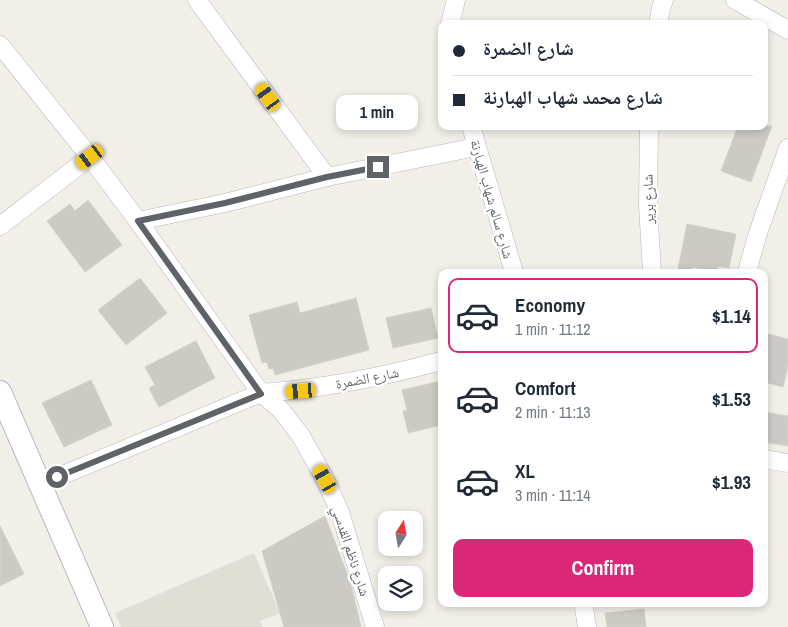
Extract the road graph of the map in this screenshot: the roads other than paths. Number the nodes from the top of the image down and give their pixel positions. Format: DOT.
graph roads {
  1 [pos="197,0"];
  2 [pos="456,0"];
  3 [pos="664,0"];
  4 [pos="735,0"];
  5 [pos="451,20"];
  6 [pos="659,20"];
  7 [pos="788,30"];
  8 [pos="0,45"];
  9 [pos="472,130"];
  10 [pos="650,130"];
  11 [pos="476,147"];
  12 [pos="788,148"];
  13 [pos="90,157"];
  14 [pos="327,177"];
  15 [pos="138,221"];
  16 [pos="0,226"];
  17 [pos="513,269"];
  18 [pos="652,269"];
  19 [pos="748,269"];
  20 [pos="438,362"];
  21 [pos="0,392"];
  22 [pos="261,394"];
  23 [pos="768,460"];
  24 [pos="788,463"];
  25 [pos="41,484"];
  26 [pos="584,607"];
  27 [pos="102,627"];
  28 [pos="375,627"];
  29 [pos="587,627"];
  1 -- 14 [label="street"];
  2 -- 5 [label="street"];
  3 -- 6 [label="street"];
  4 -- 7 [label="street"];
  8 -- 13 [label="street, شارع ناظم القدسي"];
  9 -- 11 [label="street, شارع سالم شهاب الهبارنة"];
  10 -- 18 [label="street, شارع برير"];
  11 -- 14 [label="street"];
  11 -- 17 [label="street, شارع سالم شهاب الهبارنة"];
  12 -- 19 [label="street"];
  13 -- 15 [label="street, شارع ناظم القدسي"];
  13 -- 16 [label="street"];
  14 -- 15 [label="street"];
  15 -- 22 [label="street, شارع ناظم القدسي"];
  20 -- 22 [label="street, شارع الضمرة"];
  21 -- 25 [label="street"];
  22 -- 25 [label="street, شارع الضمرة"];
  22 -- 28 [label="street, شارع ناظم القدسي"];
  23 -- 24 [label="street"];
  25 -- 27 [label="street"];
  26 -- 29 [label="street"];
}
